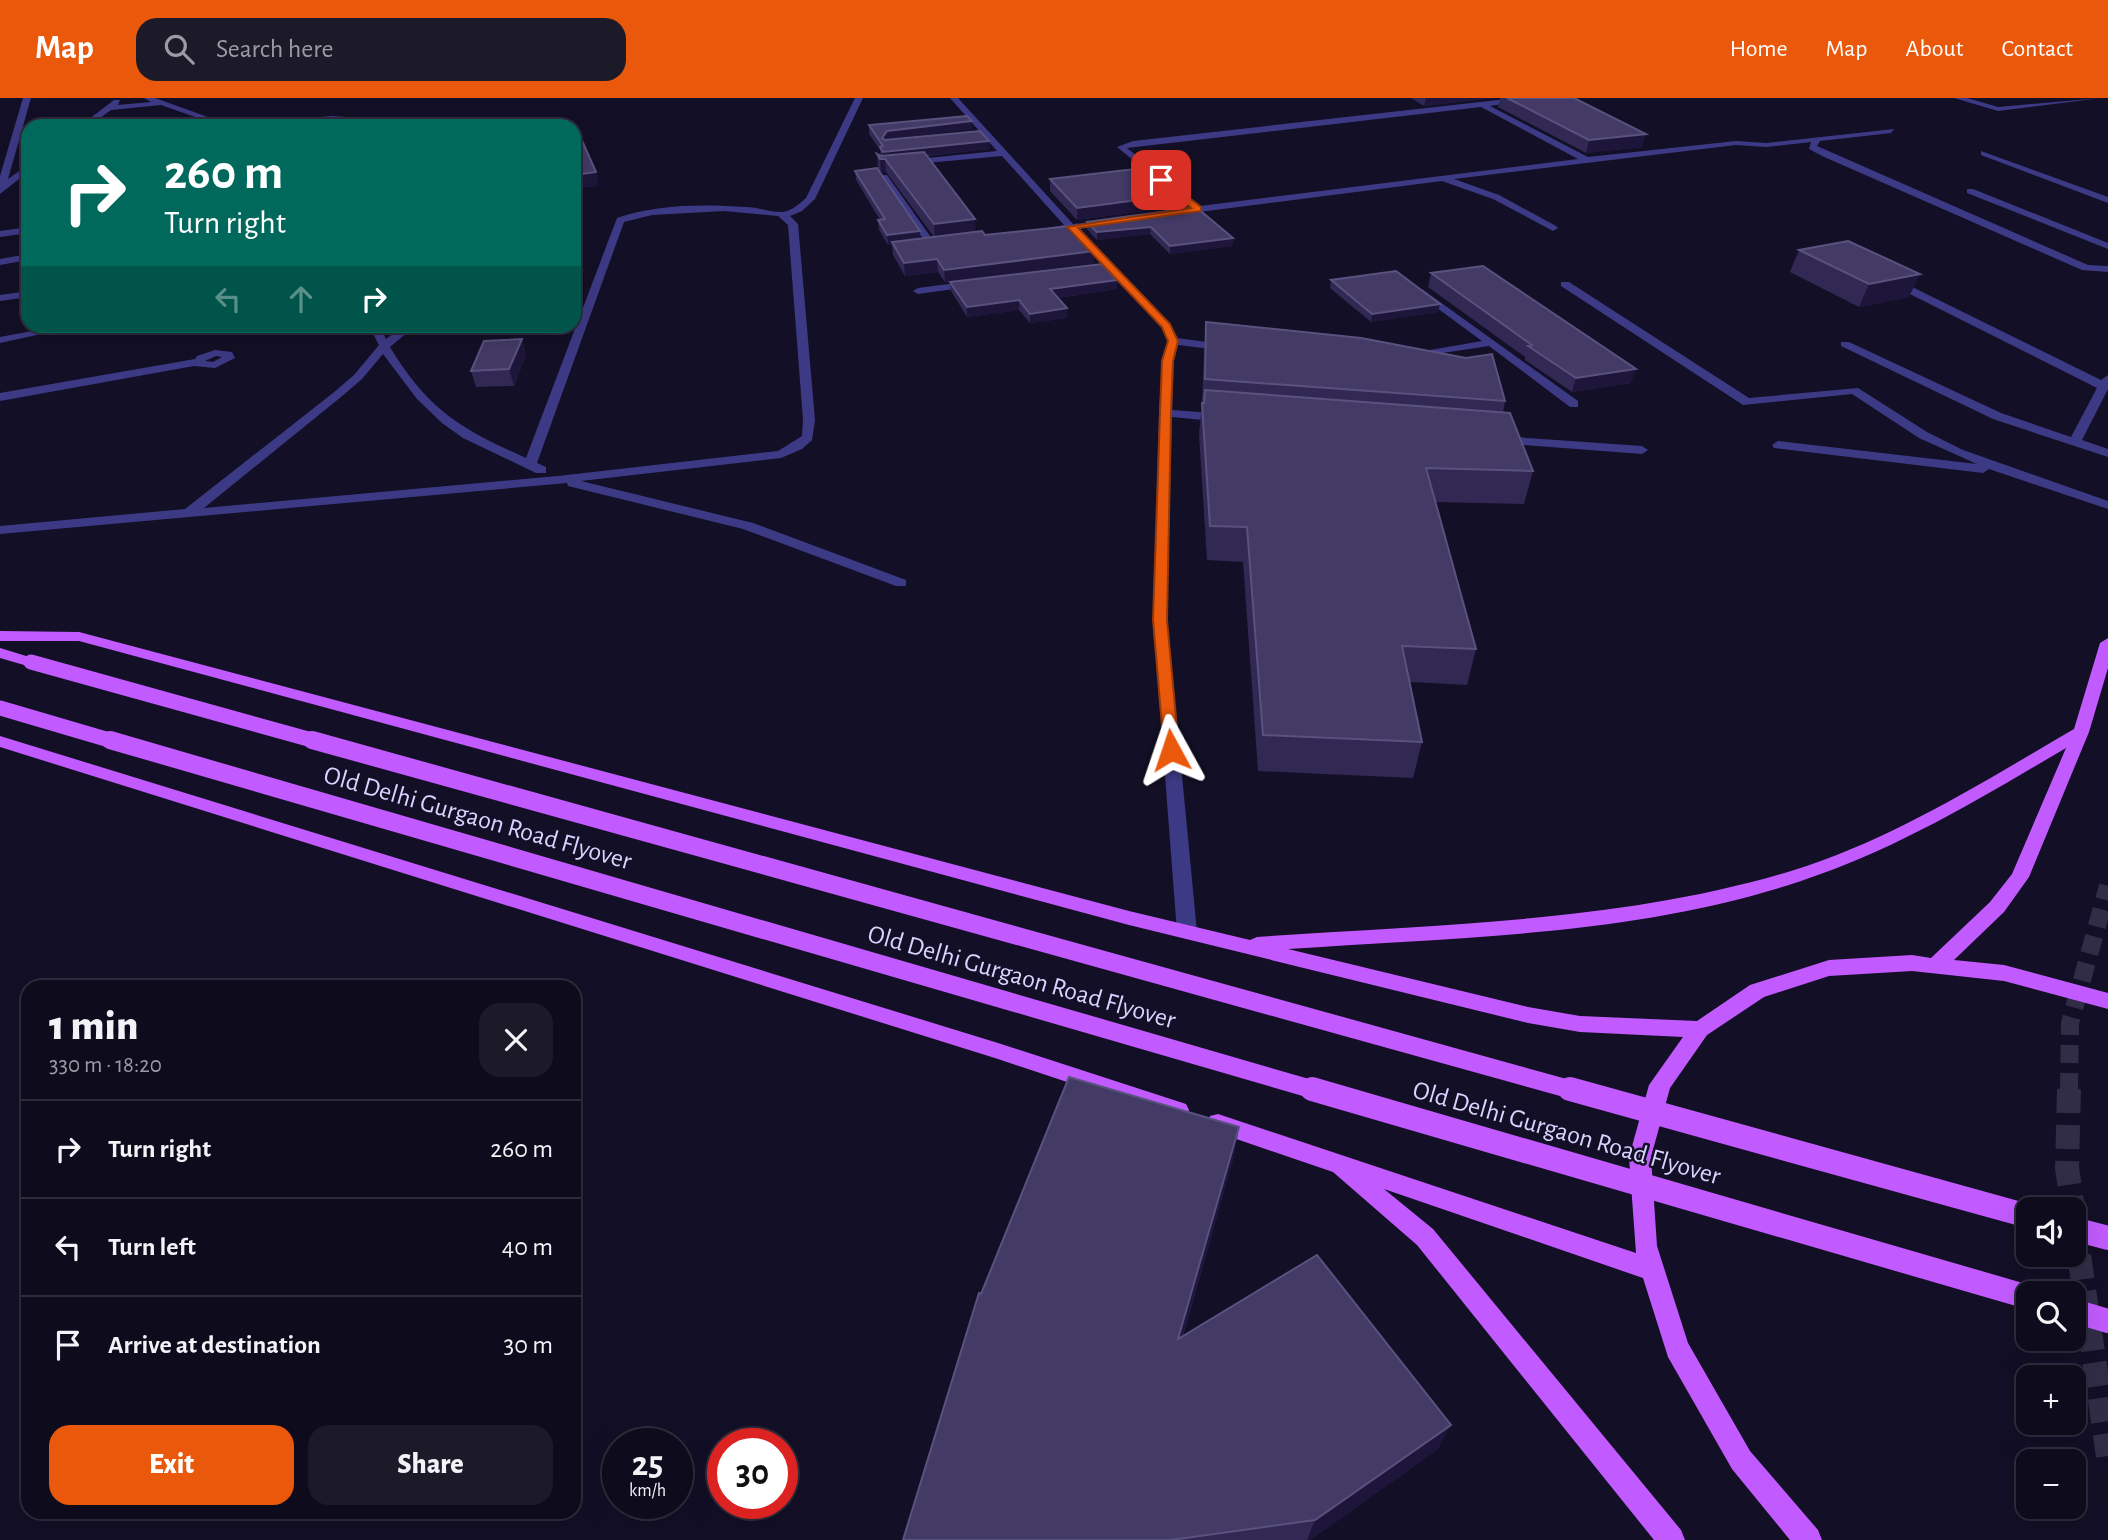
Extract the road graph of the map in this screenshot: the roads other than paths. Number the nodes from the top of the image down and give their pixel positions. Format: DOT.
graph roads {
  1 [pos="27,98"];
  2 [pos="123,98"];
  3 [pos="148,98"];
  4 [pos="859,98"];
  5 [pos="954,98"];
  6 [pos="1537,98"];
  7 [pos="1958,98"];
  8 [pos="2097,98"];
  9 [pos="161,103"];
  10 [pos="1485,106"];
  11 [pos="110,107"];
  12 [pos="94,119"];
  13 [pos="208,119"];
  14 [pos="317,119"];
  15 [pos="362,119"];
  16 [pos="1891,131"];
  17 [pos="1817,139"];
  18 [pos="1002,153"];
  19 [pos="1984,153"];
  20 [pos="1587,160"];
  21 [pos="898,164"];
  22 [pos="21,174"];
  23 [pos="884,177"];
  24 [pos="1438,177"];
  25 [pos="0,190"];
  26 [pos="1970,191"];
  27 [pos="2108,200"];
  28 [pos="1198,209"];
  29 [pos="1160,214"];
  30 [pos="784,215"];
  31 [pos="1122,220"];
  32 [pos="21,223"];
  33 [pos="0,225"];
  34 [pos="1072,227"];
  35 [pos="1553,228"];
  36 [pos="21,231"];
  37 [pos="1034,232"];
  38 [pos="0,234"];
  39 [pos="945,244"];
  40 [pos="932,246"];
  41 [pos="2108,246"];
  42 [pos="921,247"];
  43 [pos="21,258"];
  44 [pos="0,262"];
  45 [pos="2108,270"];
  46 [pos="1885,277"];
  47 [pos="986,282"];
  48 [pos="1565,284"];
  49 [pos="1412,285"];
  50 [pos="918,291"];
  51 [pos="21,295"];
  52 [pos="0,298"];
  53 [pos="581,326"];
  54 [pos="36,333"];
  55 [pos="377,333"];
  56 [pos="401,333"];
  57 [pos="578,333"];
  58 [pos="0,340"];
  59 [pos="1173,341"];
  60 [pos="1490,343"];
  61 [pos="1845,344"];
  62 [pos="383,347"];
  63 [pos="1241,349"];
  64 [pos="1398,359"];
  65 [pos="198,362"];
  66 [pos="2106,381"];
  67 [pos="0,397"];
  68 [pos="1574,404"];
  69 [pos="1165,413"];
  70 [pos="1234,419"];
  71 [pos="1481,439"];
  72 [pos="2074,443"];
  73 [pos="1778,445"];
  74 [pos="1642,450"];
  75 [pos="2108,453"];
  76 [pos="530,464"];
  77 [pos="2007,472"];
  78 [pos="558,480"];
  79 [pos="2108,505"];
  80 [pos="189,513"];
  81 [pos="0,530"];
  82 [pos="901,583"];
  83 [pos="0,636"];
  84 [pos="2108,643"];
  85 [pos="0,653"];
  86 [pos="0,708"];
  87 [pos="2081,733"];
  88 [pos="0,741"];
  89 [pos="1187,932"];
  90 [pos="1240,945"];
  91 [pos="1936,965"];
  92 [pos="2108,1002"];
  93 [pos="1700,1029"];
  94 [pos="1332,1161"];
  95 [pos="2016,1213"];
  96 [pos="2086,1232"];
  97 [pos="2108,1238"];
  98 [pos="1652,1270"];
  99 [pos="2016,1294"];
  100 [pos="2086,1315"];
  101 [pos="2108,1321"];
  102 [pos="1671,1540"];
  103 [pos="1808,1540"];
  1 -- 25 [label="street"];
  2 -- 11 [label="street"];
  3 -- 9 [label="street"];
  4 -- 30 [label="street"];
  5 -- 18 [label="street"];
  6 -- 10 [label="street"];
  7 -- 8 [label="street"];
  9 -- 11 [label="street"];
  9 -- 13 [label="street"];
  10 -- 20 [label="street"];
  10 -- 28 [label="street"];
  11 -- 12 [label="street"];
  14 -- 15 [label="street"];
  16 -- 17 [label="street"];
  17 -- 20 [label="street"];
  17 -- 45 [label="street"];
  18 -- 21 [label="street"];
  18 -- 34 [label="street"];
  19 -- 27 [label="street"];
  20 -- 24 [label="street"];
  22 -- 25 [label="street"];
  23 -- 40 [label="street"];
  24 -- 28 [label="street"];
  24 -- 35 [label="street"];
  26 -- 41 [label="street"];
  28 -- 29 [label="street"];
  30 -- 53 [label="street"];
  30 -- 78 [label="street"];
  31 -- 34 [label="street"];
  32 -- 33 [label="street"];
  34 -- 37 [label="street"];
  34 -- 59 [label="street"];
  36 -- 38 [label="street"];
  39 -- 40 [label="street"];
  40 -- 42 [label="street"];
  43 -- 44 [label="street"];
  46 -- 66 [label="street"];
  47 -- 50 [label="street"];
  48 -- 77 [label="street"];
  49 -- 60 [label="street"];
  51 -- 52 [label="street"];
  54 -- 58 [label="street"];
  55 -- 62 [label="street"];
  56 -- 62 [label="street"];
  57 -- 76 [label="street"];
  59 -- 63 [label="street"];
  59 -- 69 [label="street"];
  60 -- 64 [label="street"];
  60 -- 68 [label="street"];
  61 -- 72 [label="street"];
  62 -- 76 [label="street"];
  62 -- 80 [label="street"];
  65 -- 67 [label="street"];
  66 -- 72 [label="street"];
  69 -- 70 [label="street"];
  69 -- 89 [label="street"];
  71 -- 74 [label="street"];
  72 -- 75 [label="street"];
  73 -- 77 [label="street"];
  76 -- 78 [label="street"];
  77 -- 79 [label="street"];
  78 -- 80 [label="street"];
  78 -- 82 [label="street"];
  80 -- 81 [label="street"];
  83 -- 89 [label="main road"];
  84 -- 87 [label="main road"];
  85 -- 95 [label="main road, Old Delhi Gurgaon Road Flyover, bridge"];
  86 -- 99 [label="main road, Old Delhi Gurgaon Road Flyover, bridge"];
  87 -- 90 [label="main road"];
  87 -- 91 [label="main road"];
  88 -- 94 [label="main road"];
  89 -- 90 [label="main road"];
  90 -- 93 [label="main road"];
  91 -- 92 [label="main road"];
  91 -- 93 [label="main road"];
  93 -- 98 [label="main road"];
  94 -- 98 [label="main road"];
  94 -- 102 [label="main road"];
  96 -- 97 [label="main road, bridge"];
  98 -- 103 [label="main road"];
  100 -- 101 [label="main road, bridge"];
}
